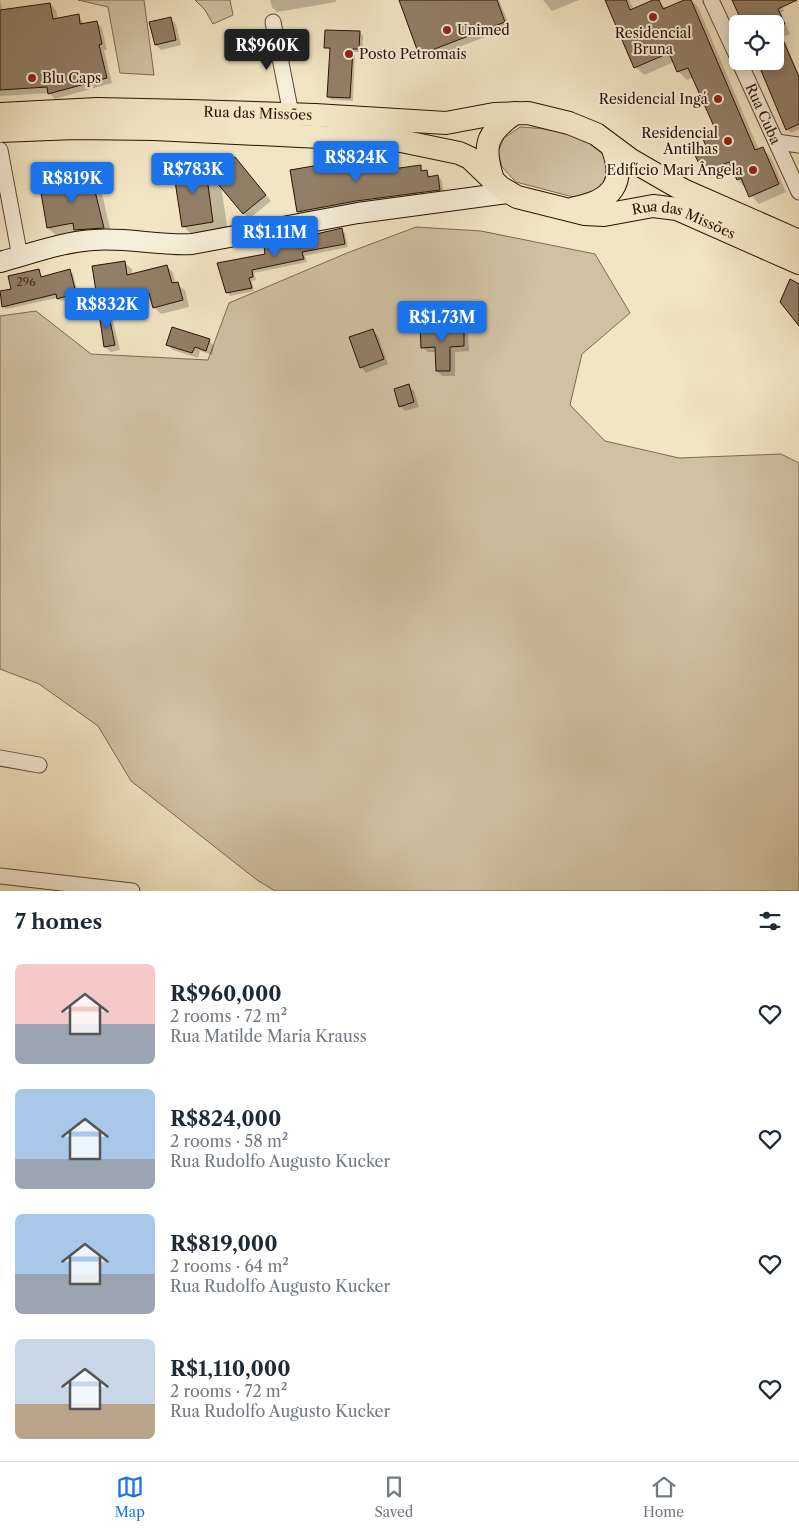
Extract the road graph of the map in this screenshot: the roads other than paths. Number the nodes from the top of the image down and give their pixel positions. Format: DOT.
graph roads {
  1 [pos="711,0"];
  2 [pos="273,22"];
  3 [pos="729,39"];
  4 [pos="743,70"];
  5 [pos="515,113"];
  6 [pos="0,114"];
  7 [pos="291,114"];
  8 [pos="0,131"];
  9 [pos="777,142"];
  10 [pos="799,145"];
  11 [pos="612,147"];
  12 [pos="0,150"];
  13 [pos="500,187"];
  14 [pos="799,192"];
  15 [pos="564,209"];
  16 [pos="799,241"];
  17 [pos="20,257"];
  18 [pos="0,262"];
  19 [pos="799,263"];
  20 [pos="0,758"];
  21 [pos="39,765"];
  22 [pos="0,876"];
  23 [pos="132,891"];
  1 -- 3 [label="street"];
  2 -- 7 [label="street"];
  4 -- 9 [label="street, Rua Cuba"];
  5 -- 7 [label="main road, Rua das Missões"];
  5 -- 11 [label="main road"];
  5 -- 13 [label="main road"];
  6 -- 7 [label="main road, Rua das Missões"];
  8 -- 13 [label="main road, Rua das Missões"];
  9 -- 10 [label="street"];
  9 -- 14 [label="street, Rua Cuba"];
  11 -- 15 [label="main road"];
  11 -- 16 [label="main road, Rua das Missões"];
  12 -- 17 [label="street"];
  13 -- 15 [label="main road"];
  13 -- 17 [label="street"];
  15 -- 19 [label="main road, Rua das Missões"];
  17 -- 18 [label="street"];
  20 -- 21 [label="street"];
  22 -- 23 [label="street"];
}
